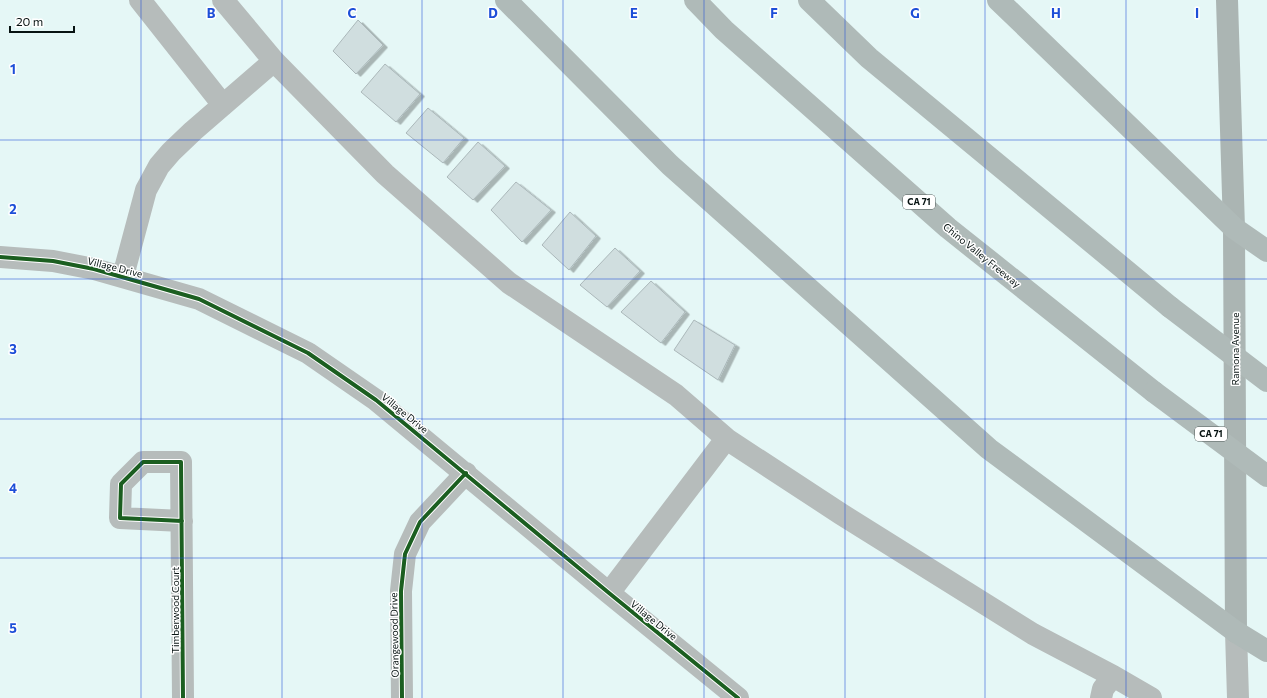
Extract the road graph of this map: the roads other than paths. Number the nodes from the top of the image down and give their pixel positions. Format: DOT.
graph roads {
  1 [pos="140,0"];
  2 [pos="222,0"];
  3 [pos="506,0"];
  4 [pos="695,0"];
  5 [pos="809,0"];
  6 [pos="998,0"];
  7 [pos="1227,0"];
  8 [pos="274,61"];
  9 [pos="223,105"];
  10 [pos="1234,228"];
  11 [pos="1267,251"];
  12 [pos="0,258"];
  13 [pos="123,276"];
  14 [pos="1267,381"];
  15 [pos="726,439"];
  16 [pos="466,474"];
  17 [pos="1267,476"];
  18 [pos="182,521"];
  19 [pos="609,593"];
  20 [pos="1236,632"];
  21 [pos="1267,650"];
  22 [pos="1113,676"];
  23 [pos="183,698"];
  24 [pos="402,698"];
  25 [pos="738,698"];
  26 [pos="1101,698"];
  27 [pos="1151,698"];
  28 [pos="1238,698"];
  1 -- 9 [label="street"];
  2 -- 8 [label="street"];
  3 -- 20 [label="highway"];
  4 -- 17 [label="highway, Chino Valley Freeway / CA 71, bridge"];
  5 -- 14 [label="highway, bridge"];
  6 -- 10 [label="highway"];
  7 -- 10 [label="main road, Ramona Avenue"];
  8 -- 9 [label="street"];
  8 -- 15 [label="street"];
  9 -- 13 [label="street"];
  10 -- 11 [label="highway"];
  10 -- 20 [label="main road, Ramona Avenue"];
  12 -- 13 [label="street, Village Drive"];
  13 -- 16 [label="street, Village Drive"];
  15 -- 19 [label="street"];
  15 -- 22 [label="street"];
  16 -- 19 [label="street, Village Drive"];
  16 -- 24 [label="street, Orangewood Drive"];
  18 -- 23 [label="street, Timberwood Court"];
  19 -- 25 [label="street, Village Drive"];
  20 -- 21 [label="highway"];
  20 -- 28 [label="street, Ramona Avenue"];
  22 -- 26 [label="street"];
  22 -- 27 [label="street"];
}
